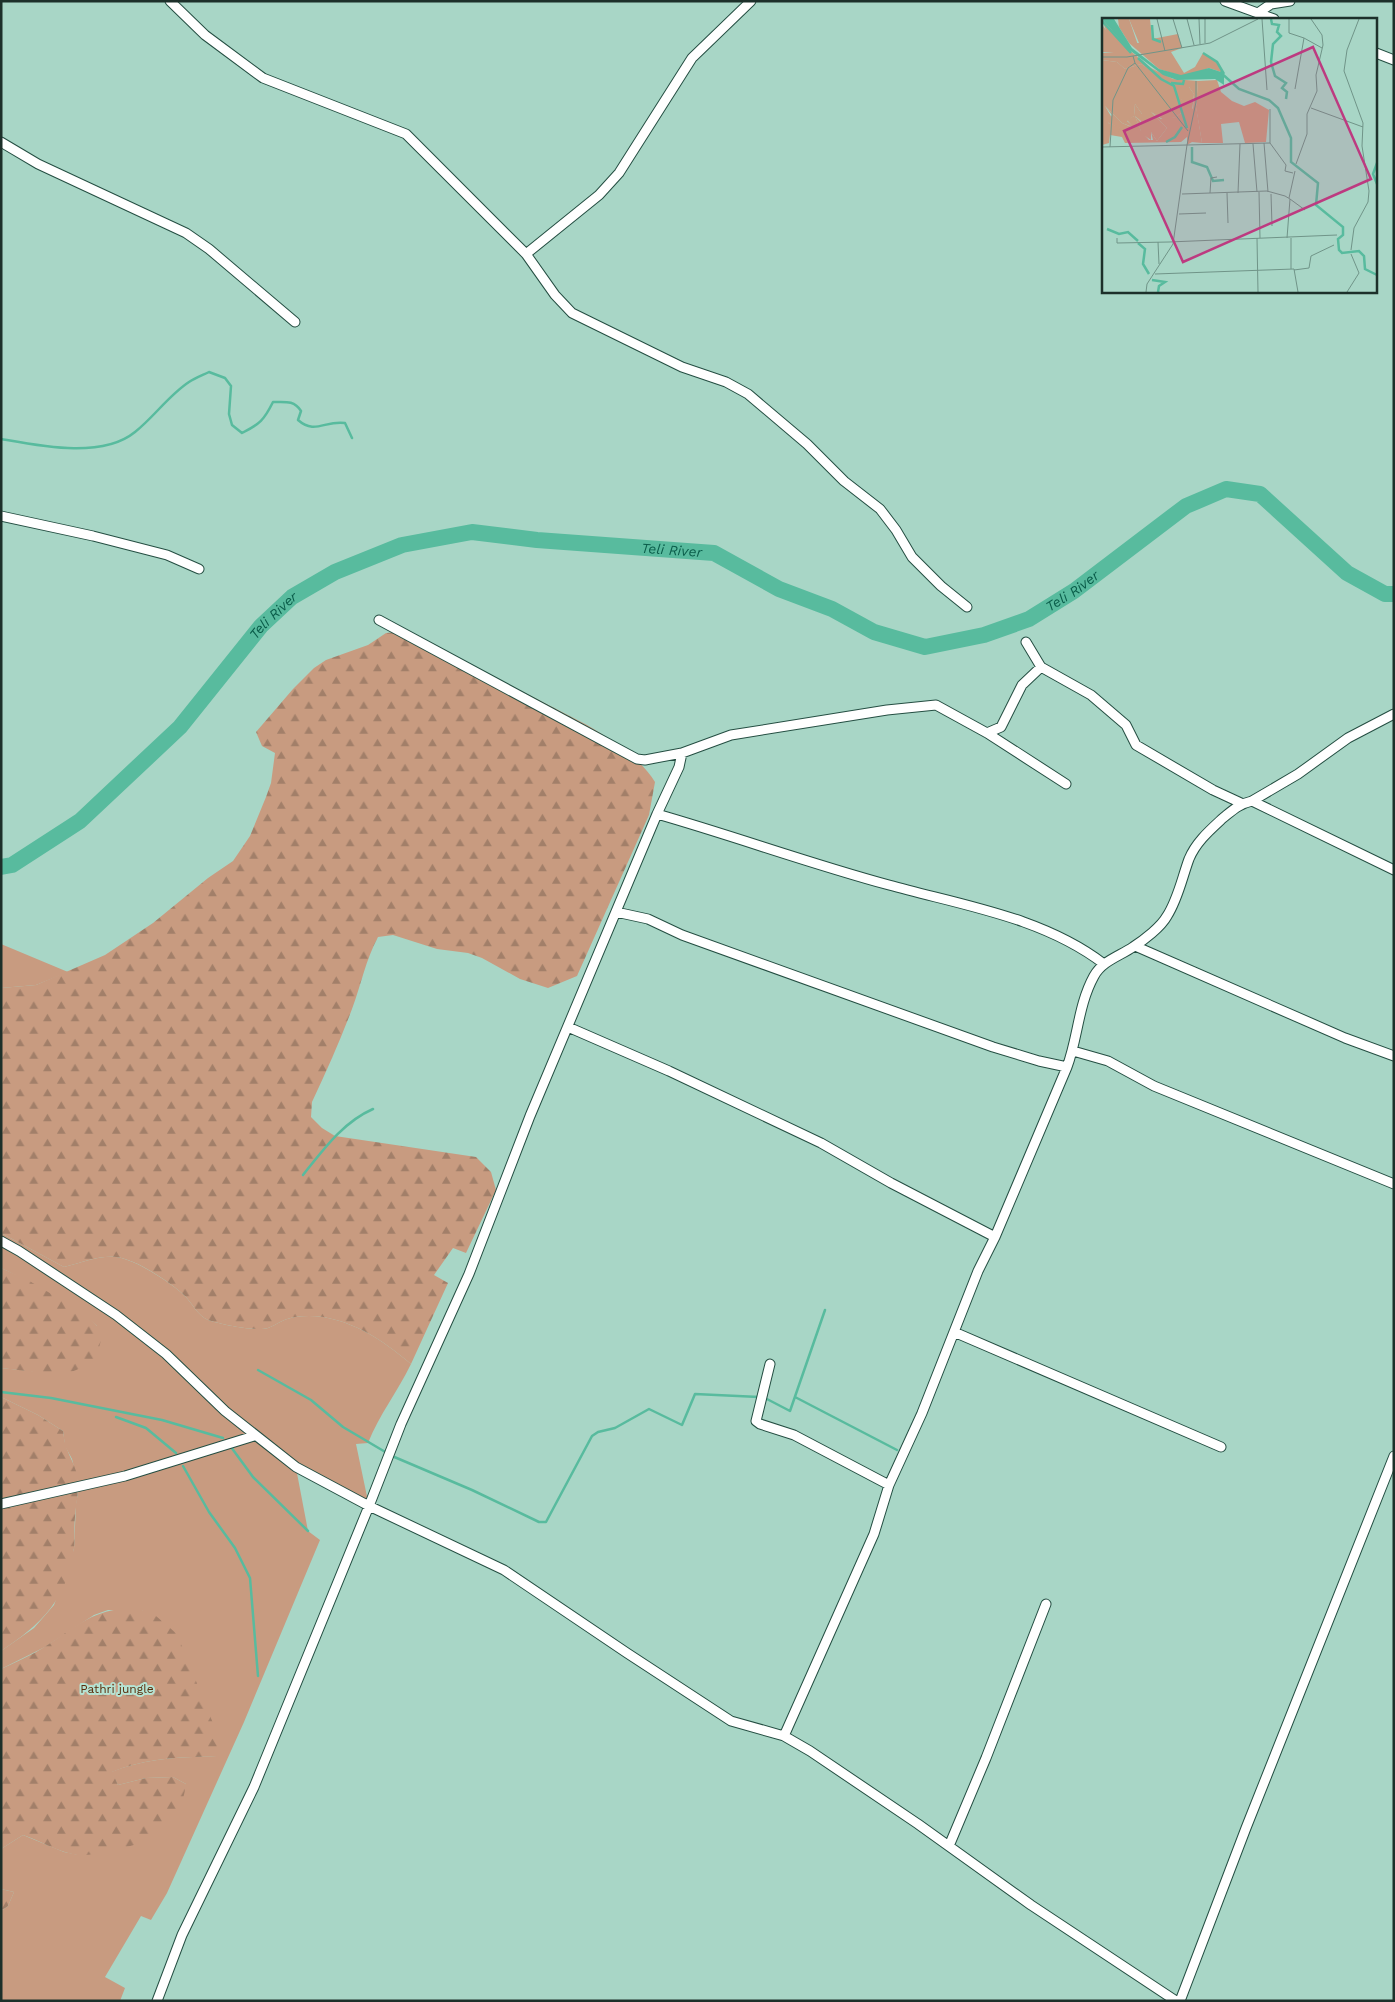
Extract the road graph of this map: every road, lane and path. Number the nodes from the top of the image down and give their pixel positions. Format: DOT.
graph roads {
  1 [pos="170,1"];
  2 [pos="751,1"];
  3 [pos="1225,1"];
  4 [pos="1290,1"];
  5 [pos="1258,13"];
  6 [pos="1271,18"];
  7 [pos="1378,54"];
  8 [pos="1394,60"];
  9 [pos="1,142"];
  10 [pos="526,254"];
  11 [pos="295,322"];
  12 [pos="1,516"];
  13 [pos="199,569"];
  14 [pos="967,607"];
  15 [pos="379,620"];
  16 [pos="1026,642"];
  17 [pos="1041,667"];
  18 [pos="1394,714"];
  19 [pos="987,733"];
  20 [pos="682,753"];
  21 [pos="1066,784"];
  22 [pos="1252,801"];
  23 [pos="1241,803"];
  24 [pos="657,814"];
  25 [pos="1394,870"];
  26 [pos="616,912"];
  27 [pos="1135,946"];
  28 [pos="1104,964"];
  29 [pos="568,1027"];
  30 [pos="1073,1051"];
  31 [pos="1394,1056"];
  32 [pos="1067,1067"];
  33 [pos="1394,1184"];
  34 [pos="995,1237"];
  35 [pos="1,1242"];
  36 [pos="954,1332"];
  37 [pos="770,1364"];
  38 [pos="254,1436"];
  39 [pos="1222,1447"];
  40 [pos="1394,1456"];
  41 [pos="889,1485"];
  42 [pos="1,1504"];
  43 [pos="369,1506"];
  44 [pos="1046,1604"];
  45 [pos="784,1736"];
  46 [pos="949,1846"];
  47 [pos="157,2001"];
  48 [pos="1178,2001"];
  1 -- 10 [label="street"];
  2 -- 10 [label="street"];
  3 -- 5 [label="street"];
  4 -- 5 [label="street"];
  5 -- 6 [label="street"];
  7 -- 8 [label="street"];
  9 -- 11 [label="street"];
  10 -- 14 [label="street"];
  12 -- 13 [label="street"];
  15 -- 20 [label="street"];
  16 -- 17 [label="street"];
  17 -- 19 [label="street"];
  17 -- 23 [label="street"];
  18 -- 22 [label="street"];
  19 -- 20 [label="street"];
  19 -- 21 [label="street"];
  20 -- 24 [label="street"];
  22 -- 23 [label="street"];
  22 -- 25 [label="street"];
  23 -- 27 [label="street"];
  24 -- 26 [label="street"];
  24 -- 28 [label="street"];
  26 -- 29 [label="street"];
  26 -- 32 [label="street"];
  27 -- 28 [label="street"];
  27 -- 31 [label="street"];
  28 -- 30 [label="street"];
  29 -- 34 [label="street"];
  29 -- 43 [label="street"];
  30 -- 32 [label="street"];
  30 -- 33 [label="street"];
  32 -- 34 [label="street"];
  34 -- 36 [label="street"];
  35 -- 38 [label="street"];
  36 -- 39 [label="street"];
  36 -- 41 [label="street"];
  37 -- 41 [label="street"];
  38 -- 42 [label="street"];
  38 -- 43 [label="street"];
  40 -- 48 [label="street"];
  41 -- 45 [label="street"];
  43 -- 45 [label="street"];
  43 -- 47 [label="street"];
  44 -- 46 [label="street"];
  45 -- 46 [label="street"];
  46 -- 48 [label="street"];
}
